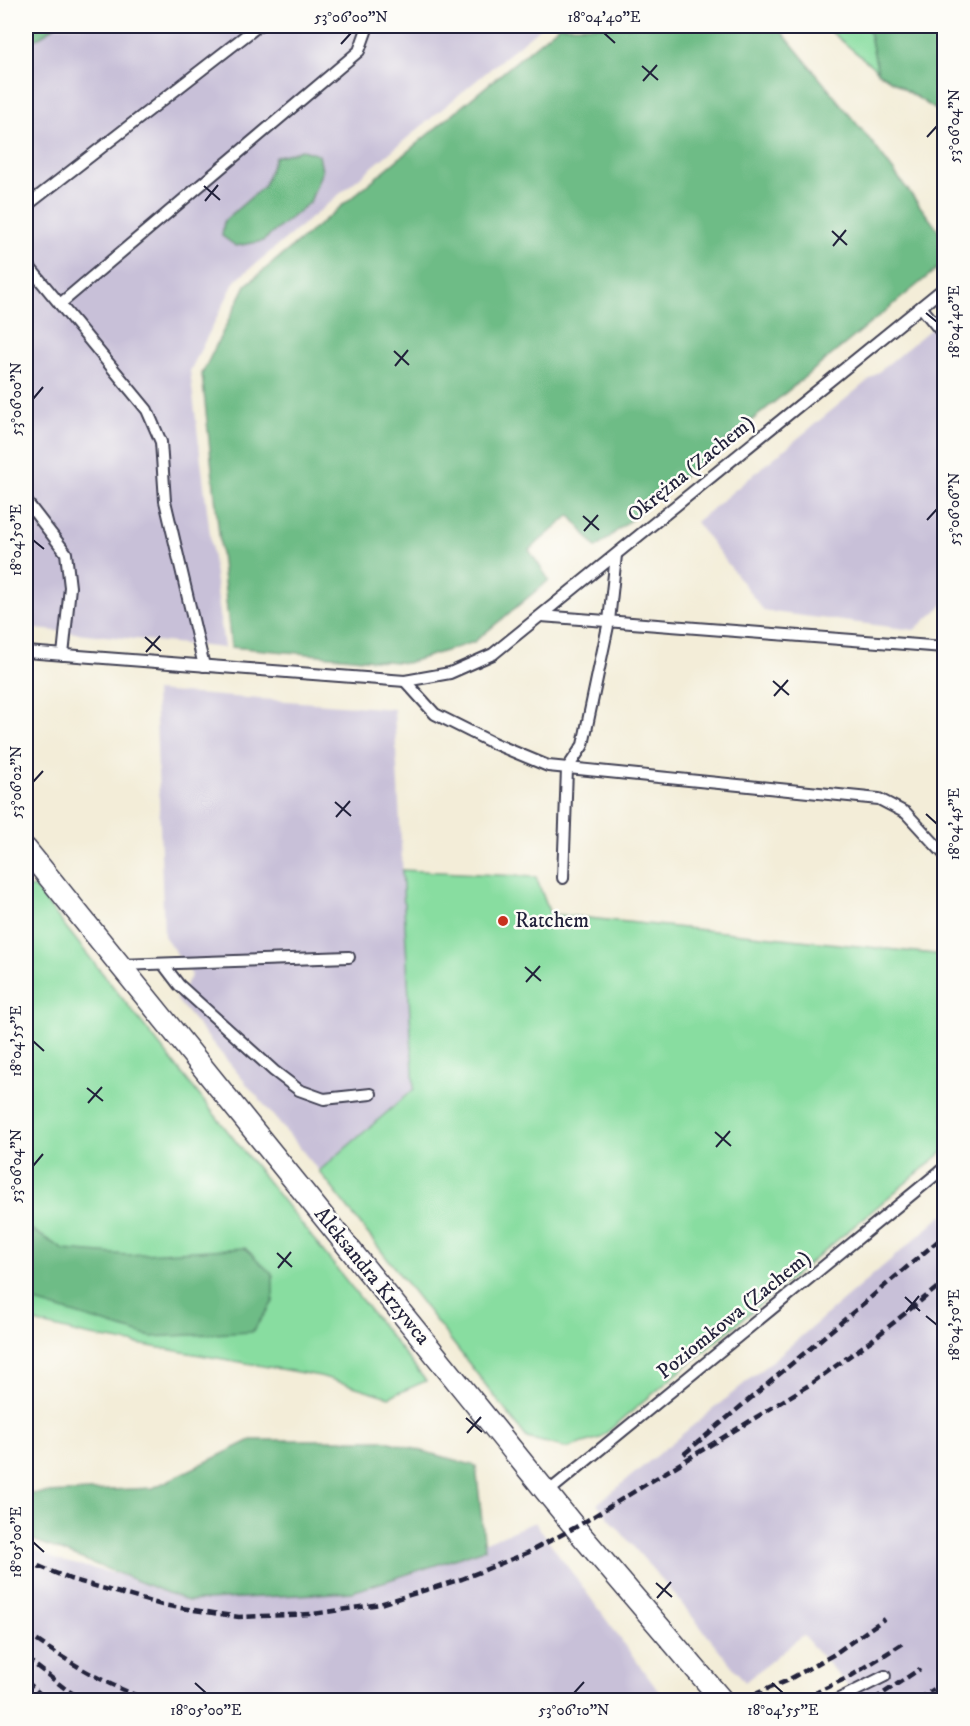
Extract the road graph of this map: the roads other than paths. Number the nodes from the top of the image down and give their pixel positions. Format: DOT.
graph roads {
  1 [pos="258,26"];
  2 [pos="368,26"];
  3 [pos="26,206"];
  4 [pos="26,263"];
  5 [pos="945,288"];
  6 [pos="60,304"];
  7 [pos="921,307"];
  8 [pos="945,335"];
  9 [pos="26,501"];
  10 [pos="616,555"];
  11 [pos="541,616"];
  12 [pos="609,621"];
  13 [pos="945,647"];
  14 [pos="26,652"];
  15 [pos="63,655"];
  16 [pos="204,666"];
  17 [pos="405,681"];
  18 [pos="567,769"];
  19 [pos="26,849"];
  20 [pos="945,854"];
  21 [pos="563,878"];
  22 [pos="349,957"];
  23 [pos="163,964"];
  24 [pos="118,965"];
  25 [pos="371,1094"];
  26 [pos="945,1168"];
  27 [pos="548,1492"];
  28 [pos="885,1676"];
  29 [pos="722,1701"];
  30 [pos="837,1701"];
  1 -- 3 [label="lane"];
  2 -- 6 [label="lane"];
  4 -- 6 [label="lane"];
  5 -- 7 [label="lane, Okrężna (Zachem)"];
  6 -- 16 [label="lane"];
  7 -- 8 [label="lane"];
  7 -- 10 [label="lane, Okrężna (Zachem)"];
  9 -- 15 [label="lane"];
  10 -- 11 [label="lane, Okrężna (Zachem)"];
  10 -- 12 [label="lane"];
  11 -- 12 [label="lane"];
  11 -- 17 [label="lane, Okrężna (Zachem)"];
  12 -- 13 [label="lane"];
  12 -- 18 [label="lane"];
  14 -- 15 [label="lane, Okrężna (Zachem)"];
  15 -- 16 [label="lane, Okrężna (Zachem)"];
  16 -- 17 [label="lane, Okrężna (Zachem)"];
  17 -- 18 [label="lane"];
  18 -- 20 [label="lane"];
  18 -- 21 [label="lane"];
  19 -- 24 [label="street, Aleksandra Krzywca"];
  22 -- 23 [label="lane"];
  23 -- 24 [label="lane"];
  23 -- 25 [label="lane"];
  24 -- 27 [label="street, Aleksandra Krzywca"];
  26 -- 27 [label="lane, Poziomkowa (Zachem)"];
  27 -- 29 [label="street, Aleksandra Krzywca"];
  28 -- 30 [label="lane"];
}
